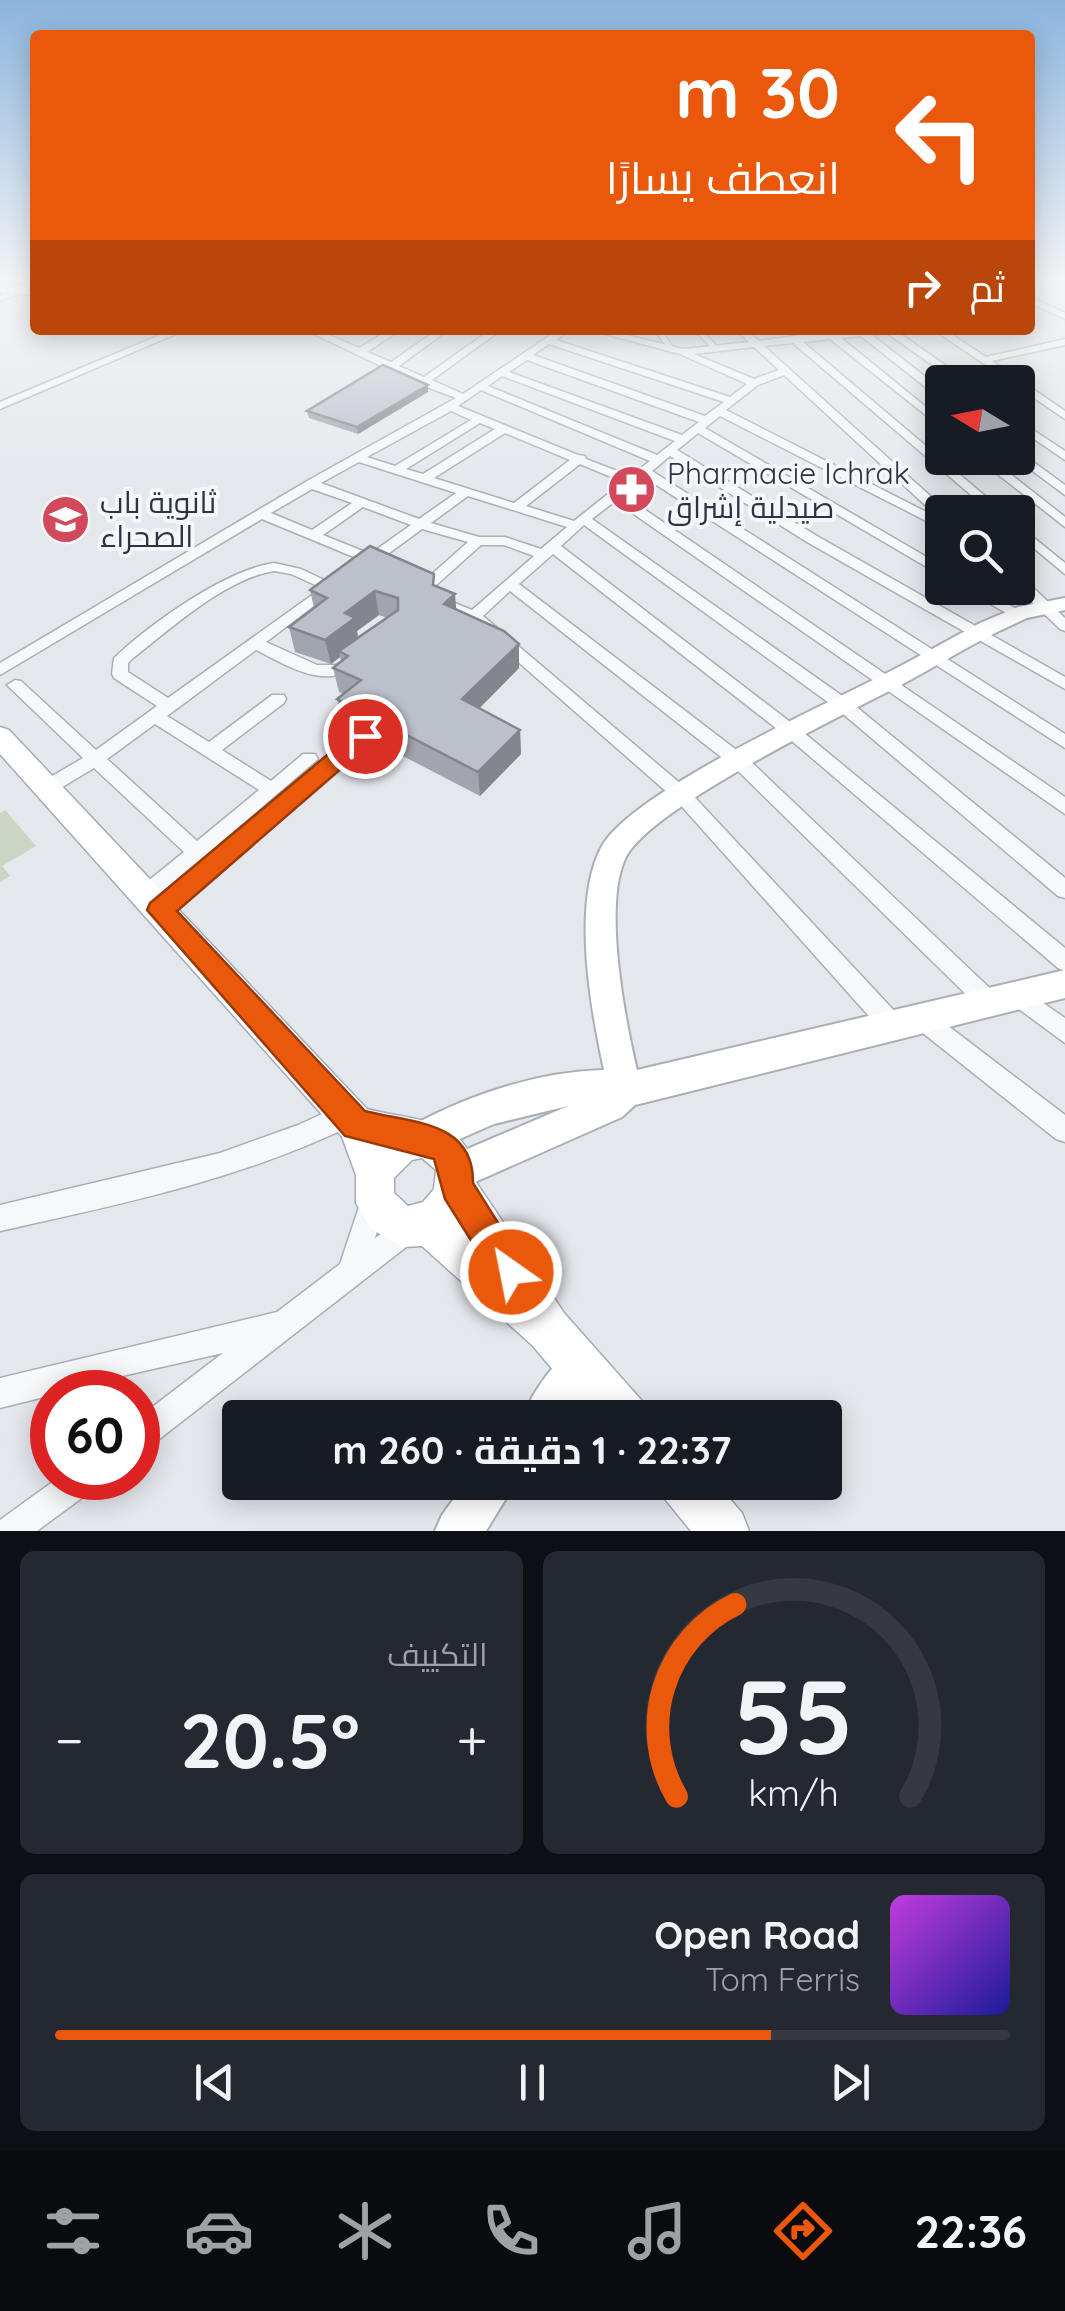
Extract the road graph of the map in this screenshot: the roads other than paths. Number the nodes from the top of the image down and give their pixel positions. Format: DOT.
graph roads {
  1 [pos="132,350"];
  2 [pos="357,350"];
  3 [pos="414,350"];
  4 [pos="467,350"];
  5 [pos="534,350"];
  6 [pos="586,350"];
  7 [pos="601,350"];
  8 [pos="642,350"];
  9 [pos="671,350"];
  10 [pos="678,350"];
  11 [pos="703,350"];
  12 [pos="762,350"];
  13 [pos="808,350"];
  14 [pos="850,350"];
  15 [pos="885,350"];
  16 [pos="918,350"];
  17 [pos="970,350"];
  18 [pos="1027,350"];
  19 [pos="360,352"];
  20 [pos="681,353"];
  21 [pos="526,356"];
  22 [pos="595,356"];
  23 [pos="984,360"];
  24 [pos="620,364"];
  25 [pos="938,365"];
  26 [pos="991,365"];
  27 [pos="390,367"];
  28 [pos="502,372"];
  29 [pos="784,372"];
  30 [pos="656,376"];
  31 [pos="423,382"];
  32 [pos="925,382"];
  33 [pos="754,383"];
  34 [pos="482,387"];
  35 [pos="1035,395"];
  36 [pos="464,398"];
  37 [pos="0,406"];
  38 [pos="726,406"];
  39 [pos="450,408"];
  40 [pos="925,411"];
  41 [pos="1065,416"];
  42 [pos="478,420"];
  43 [pos="703,425"];
  44 [pos="502,430"];
  45 [pos="1035,435"];
  46 [pos="684,440"];
  47 [pos="672,452"];
  48 [pos="1065,456"];
  49 [pos="357,458"];
  50 [pos="581,458"];
  51 [pos="658,460"];
  52 [pos="1035,467"];
  53 [pos="395,471"];
  54 [pos="1004,475"];
  55 [pos="638,476"];
  56 [pos="422,480"];
  57 [pos="311,484"];
  58 [pos="1065,491"];
  59 [pos="463,494"];
  60 [pos="615,495"];
  61 [pos="978,495"];
  62 [pos="925,498"];
  63 [pos="360,504"];
  64 [pos="517,508"];
  65 [pos="261,514"];
  66 [pos="925,516"];
  67 [pos="580,523"];
  68 [pos="1065,523"];
  69 [pos="420,524"];
  70 [pos="311,537"];
  71 [pos="478,541"];
  72 [pos="1035,544"];
  73 [pos="548,551"];
  74 [pos="370,560"];
  75 [pos="925,562"];
  76 [pos="1065,570"];
  77 [pos="413,578"];
  78 [pos="511,585"];
  79 [pos="332,587"];
  80 [pos="1001,605"];
  81 [pos="1055,605"];
  82 [pos="1018,614"];
  83 [pos="474,616"];
  84 [pos="1065,626"];
  85 [pos="977,633"];
  86 [pos="256,644"];
  87 [pos="367,650"];
  88 [pos="935,656"];
  89 [pos="0,670"];
  90 [pos="891,681"];
  91 [pos="1065,684"];
  92 [pos="15,685"];
  93 [pos="278,698"];
  94 [pos="842,704"];
  95 [pos="162,712"];
  96 [pos="792,732"];
  97 [pos="365,736"];
  98 [pos="1065,742"];
  99 [pos="3,745"];
  100 [pos="211,750"];
  101 [pos="98,758"];
  102 [pos="309,758"];
  103 [pos="741,763"];
  104 [pos="48,786"];
  105 [pos="272,790"];
  106 [pos="682,795"];
  107 [pos="1063,801"];
  108 [pos="198,853"];
  109 [pos="1065,890"];
  110 [pos="152,903"];
  111 [pos="1065,961"];
  112 [pos="1065,984"];
  113 [pos="1005,1000"];
  114 [pos="907,1022"];
  115 [pos="1065,1032"];
  116 [pos="626,1090"];
  117 [pos="351,1120"];
  118 [pos="1065,1130"];
  119 [pos="416,1138"];
  120 [pos="456,1180"];
  121 [pos="375,1185"];
  122 [pos="0,1218"];
  123 [pos="420,1225"];
  124 [pos="352,1270"];
  125 [pos="288,1324"];
  126 [pos="548,1329"];
  127 [pos="580,1367"];
  128 [pos="0,1394"];
  129 [pos="556,1400"];
  130 [pos="609,1400"];
  131 [pos="160,1420"];
  132 [pos="54,1500"];
  133 [pos="481,1500"];
  134 [pos="697,1500"];
  135 [pos="12,1531"];
  136 [pos="458,1531"];
  137 [pos="724,1531"];
  1 -- 37 [label="street"];
  2 -- 19 [label="street"];
  3 -- 27 [label="street"];
  4 -- 31 [label="street"];
  5 -- 21 [label="street"];
  6 -- 22 [label="street"];
  7 -- 22 [label="street"];
  8 -- 24 [label="street"];
  9 -- 20 [label="street"];
  10 -- 20 [label="lane"];
  11 -- 20 [label="street"];
  12 -- 29 [label="street"];
  13 -- 61 [label="street"];
  14 -- 40 [label="street"];
  15 -- 32 [label="street"];
  16 -- 25 [label="street"];
  17 -- 23 [label="street"];
  18 -- 23 [label="street"];
  19 -- 27 [label="street"];
  20 -- 30 [label="street"];
  20 -- 33 [label="street"];
  21 -- 28 [label="street"];
  21 -- 43 [label="street"];
  22 -- 24 [label="street"];
  23 -- 26 [label="street"];
  24 -- 30 [label="street"];
  27 -- 31 [label="street"];
  28 -- 34 [label="street"];
  28 -- 46 [label="street"];
  29 -- 33 [label="street"];
  29 -- 62 [label="street"];
  30 -- 38 [label="street"];
  31 -- 36 [label="street"];
  33 -- 38 [label="street"];
  34 -- 36 [label="street"];
  34 -- 51 [label="street"];
  35 -- 41 [label="street"];
  36 -- 39 [label="street"];
  38 -- 43 [label="street"];
  38 -- 66 [label="street"];
  39 -- 42 [label="street"];
  39 -- 49 [label="street"];
  42 -- 44 [label="street"];
  42 -- 53 [label="street"];
  43 -- 46 [label="street"];
  43 -- 75 [label="street"];
  44 -- 50 [label="street"];
  44 -- 56 [label="street"];
  45 -- 48 [label="street"];
  46 -- 47 [label="street"];
  47 -- 51 [label="street"];
  47 -- 85 [label="street"];
  49 -- 53 [label="street"];
  49 -- 57 [label="street"];
  50 -- 55 [label="street"];
  50 -- 64 [label="street"];
  51 -- 55 [label="street"];
  52 -- 58 [label="street"];
  53 -- 56 [label="street"];
  54 -- 68 [label="street"];
  55 -- 60 [label="street"];
  55 -- 88 [label="street"];
  56 -- 59 [label="street"];
  57 -- 63 [label="street"];
  57 -- 65 [label="street"];
  59 -- 64 [label="street"];
  59 -- 69 [label="street"];
  60 -- 67 [label="street"];
  60 -- 90 [label="street"];
  63 -- 69 [label="street"];
  63 -- 70 [label="street"];
  64 -- 67 [label="street"];
  65 -- 70 [label="street"];
  65 -- 89 [label="street"];
  67 -- 73 [label="street"];
  67 -- 94 [label="street"];
  69 -- 71 [label="street"];
  69 -- 74 [label="street"];
  70 -- 74 [label="street"];
  71 -- 73 [label="street"];
  71 -- 77 [label="street"];
  72 -- 76 [label="street"];
  73 -- 78 [label="street"];
  73 -- 96 [label="street"];
  74 -- 77 [label="street"];
  74 -- 79 [label="street"];
  77 -- 83 [label="street"];
  78 -- 83 [label="street"];
  78 -- 103 [label="street"];
  79 -- 86 [label="street"];
  79 -- 95 [label="street"];
  80 -- 82 [label="street"];
  81 -- 82 [label="street"];
  81 -- 84 [label="street"];
  82 -- 85 [label="street"];
  83 -- 106 [label="street"];
  85 -- 88 [label="street"];
  85 -- 91 [label="street"];
  86 -- 87 [label="street"];
  86 -- 95 [label="street"];
  88 -- 90 [label="street"];
  88 -- 98 [label="street"];
  90 -- 94 [label="street"];
  90 -- 107 [label="street"];
  92 -- 101 [label="street"];
  93 -- 100 [label="street"];
  94 -- 96 [label="street"];
  94 -- 109 [label="street"];
  95 -- 100 [label="street"];
  95 -- 101 [label="street"];
  96 -- 103 [label="street"];
  96 -- 111 [label="street"];
  97 -- 110 [label="street"];
  99 -- 104 [label="main road"];
  100 -- 105 [label="street"];
  101 -- 104 [label="street"];
  101 -- 108 [label="street"];
  102 -- 105 [label="street"];
  103 -- 106 [label="street"];
  103 -- 113 [label="street"];
  104 -- 110 [label="main road"];
  105 -- 108 [label="street"];
  106 -- 114 [label="street"];
  106 -- 116 [label="street"];
  108 -- 110 [label="street"];
  110 -- 117 [label="main road"];
  112 -- 113 [label="street"];
  113 -- 114 [label="street"];
  113 -- 115 [label="street"];
  114 -- 116 [label="street"];
  114 -- 118 [label="street"];
  116 -- 119 [label="street"];
  116 -- 120 [label="street"];
  117 -- 119 [label="main road"];
  117 -- 121 [label="main road"];
  117 -- 122 [label="street"];
  119 -- 120 [label="main road"];
  119 -- 121 [label="main road"];
  120 -- 123 [label="main road"];
  120 -- 126 [label="main road"];
  121 -- 123 [label="main road"];
  121 -- 124 [label="street"];
  123 -- 124 [label="street"];
  123 -- 126 [label="main road"];
  124 -- 125 [label="street"];
  125 -- 128 [label="street"];
  125 -- 131 [label="street"];
  126 -- 127 [label="main road"];
  127 -- 129 [label="street"];
  127 -- 130 [label="main road"];
  132 -- 135 [label="street"];
  133 -- 136 [label="street"];
  134 -- 137 [label="main road"];
}
